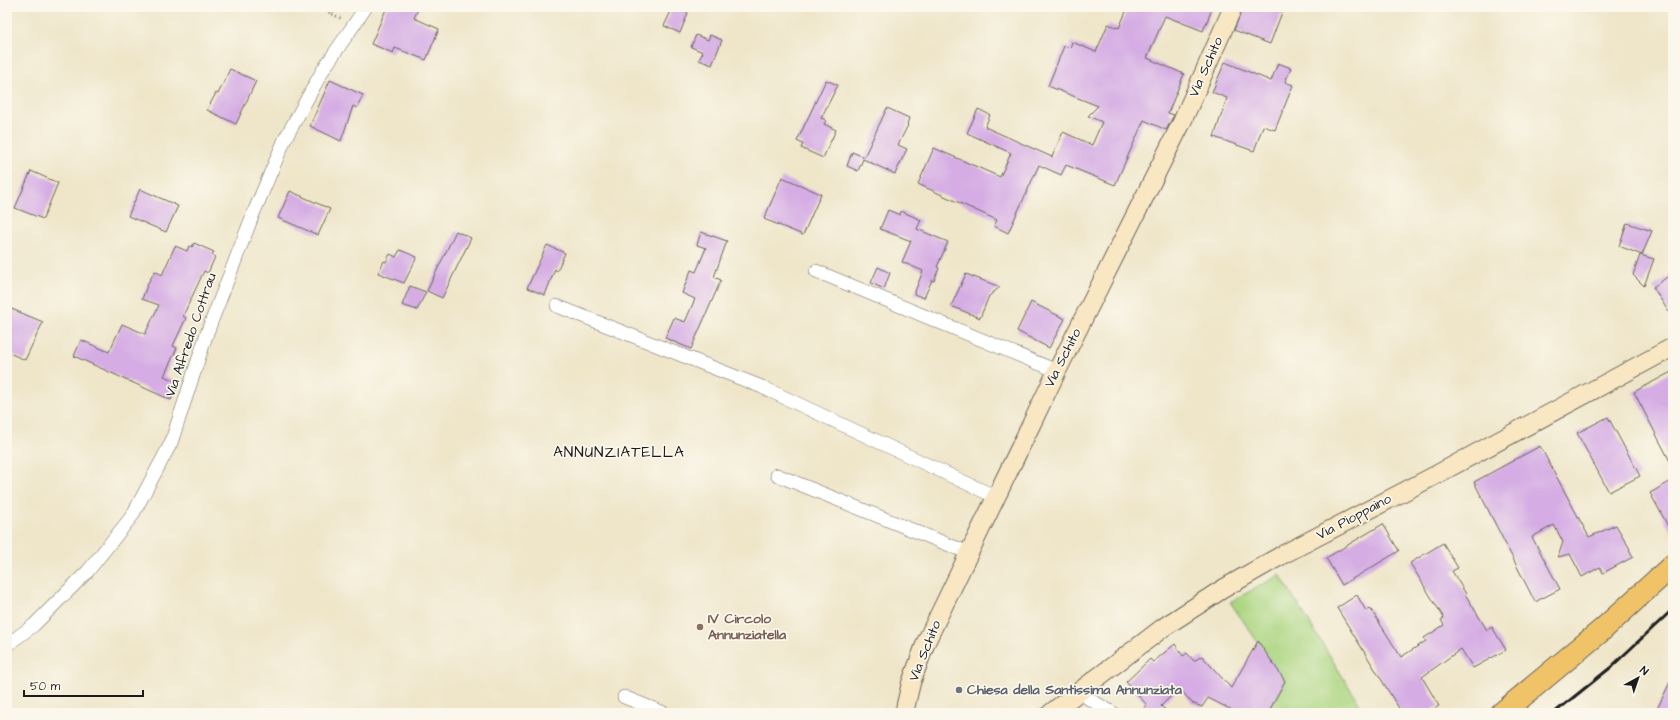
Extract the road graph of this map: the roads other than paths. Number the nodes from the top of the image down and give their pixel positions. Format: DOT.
graph roads {
  1 [pos="366,7"];
  2 [pos="1233,7"];
  3 [pos="816,271"];
  4 [pos="557,306"];
  5 [pos="1673,346"];
  6 [pos="1057,371"];
  7 [pos="777,475"];
  8 [pos="996,497"];
  9 [pos="969,553"];
  10 [pos="1673,565"];
  11 [pos="7,645"];
  12 [pos="1080,691"];
  13 [pos="624,697"];
  14 [pos="664,713"];
  15 [pos="904,713"];
  16 [pos="1051,713"];
  17 [pos="1113,713"];
  18 [pos="1502,713"];
  1 -- 11 [label="street, Via Alfredo Cottrau"];
  2 -- 6 [label="street, Via Schito"];
  3 -- 6 [label="street"];
  4 -- 8 [label="street"];
  5 -- 12 [label="street, Via Pioppaino"];
  6 -- 8 [label="street, Via Schito"];
  7 -- 9 [label="street"];
  8 -- 9 [label="street, Via Schito"];
  9 -- 15 [label="street, Via Schito"];
  10 -- 18 [label="highway"];
  12 -- 16 [label="street, Via Pioppaino"];
  12 -- 17 [label="street"];
  13 -- 14 [label="street"];
}
